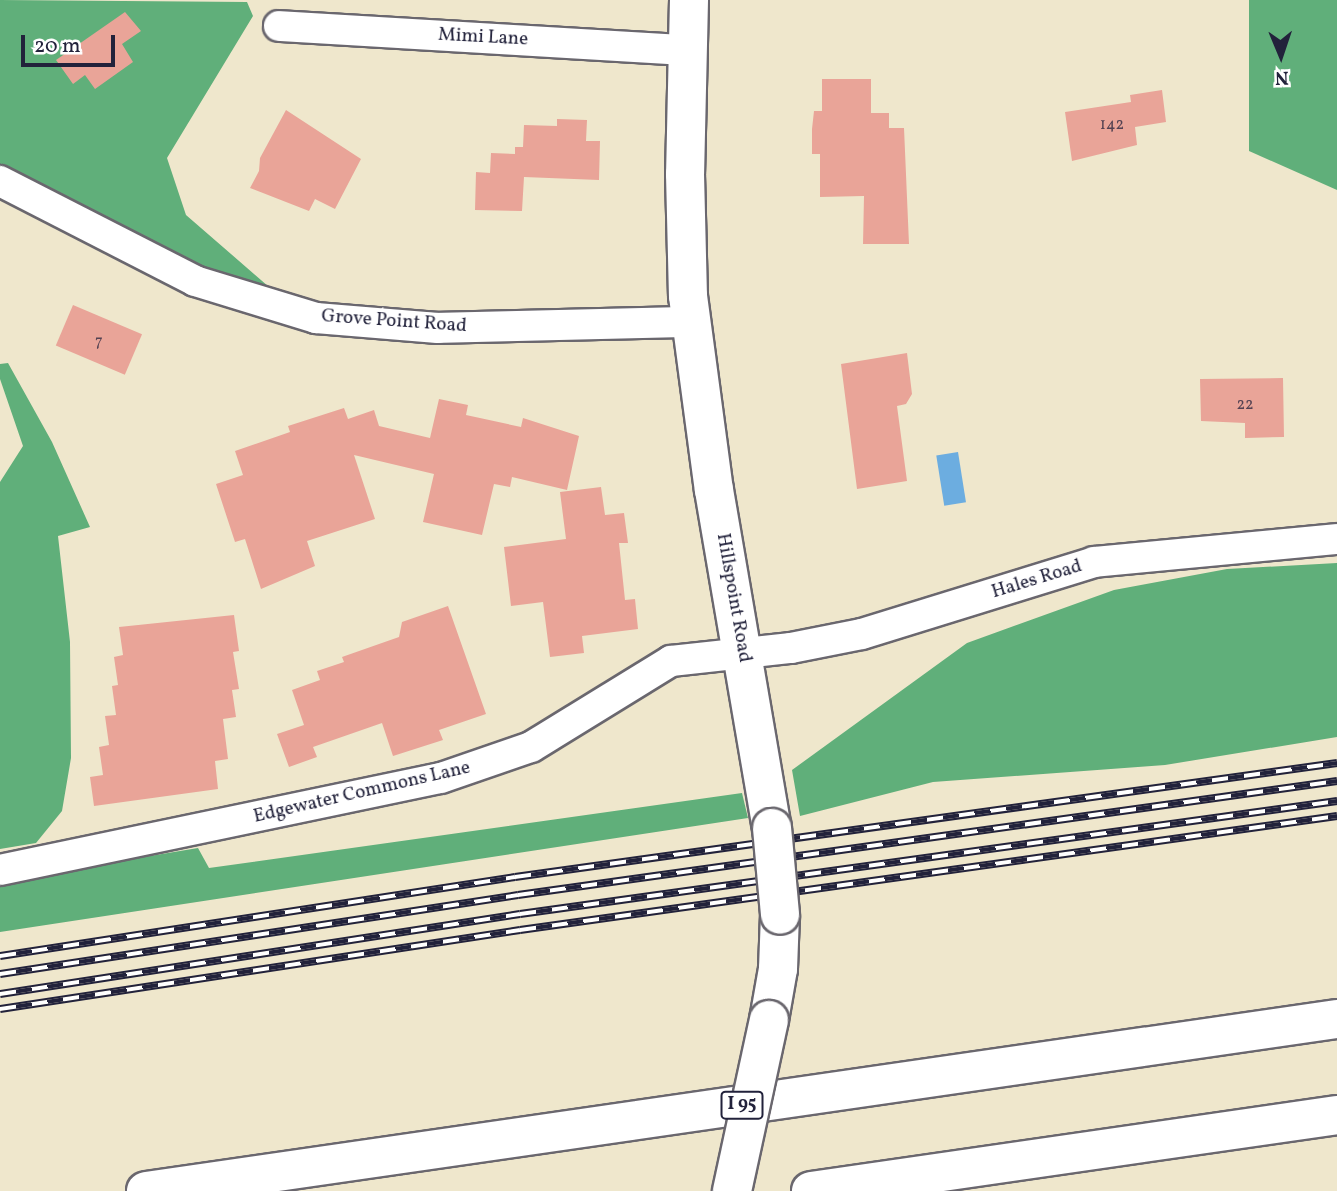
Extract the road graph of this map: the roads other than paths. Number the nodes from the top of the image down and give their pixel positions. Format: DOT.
graph roads {
  1 [pos="689,0"];
  2 [pos="279,26"];
  3 [pos="687,50"];
  4 [pos="0,181"];
  5 [pos="691,322"];
  6 [pos="1337,539"];
  7 [pos="743,654"];
  8 [pos="0,870"];
  9 [pos="1337,1019"];
  10 [pos="1337,1115"];
  11 [pos="146,1191"];
  12 [pos="732,1191"];
  13 [pos="811,1191"];
  1 -- 3 [label="main road, Hillspoint Road"];
  2 -- 3 [label="street, Mimi Lane"];
  3 -- 5 [label="main road, Hillspoint Road"];
  4 -- 5 [label="street, Grove Point Road"];
  5 -- 7 [label="main road, Hillspoint Road"];
  6 -- 7 [label="street, Hales Road"];
  7 -- 8 [label="street, Edgewater Commons Lane"];
  7 -- 12 [label="main road, Hillspoint Road, bridge"];
  9 -- 11 [label="main road, I 95"];
  10 -- 13 [label="main road"];
}
